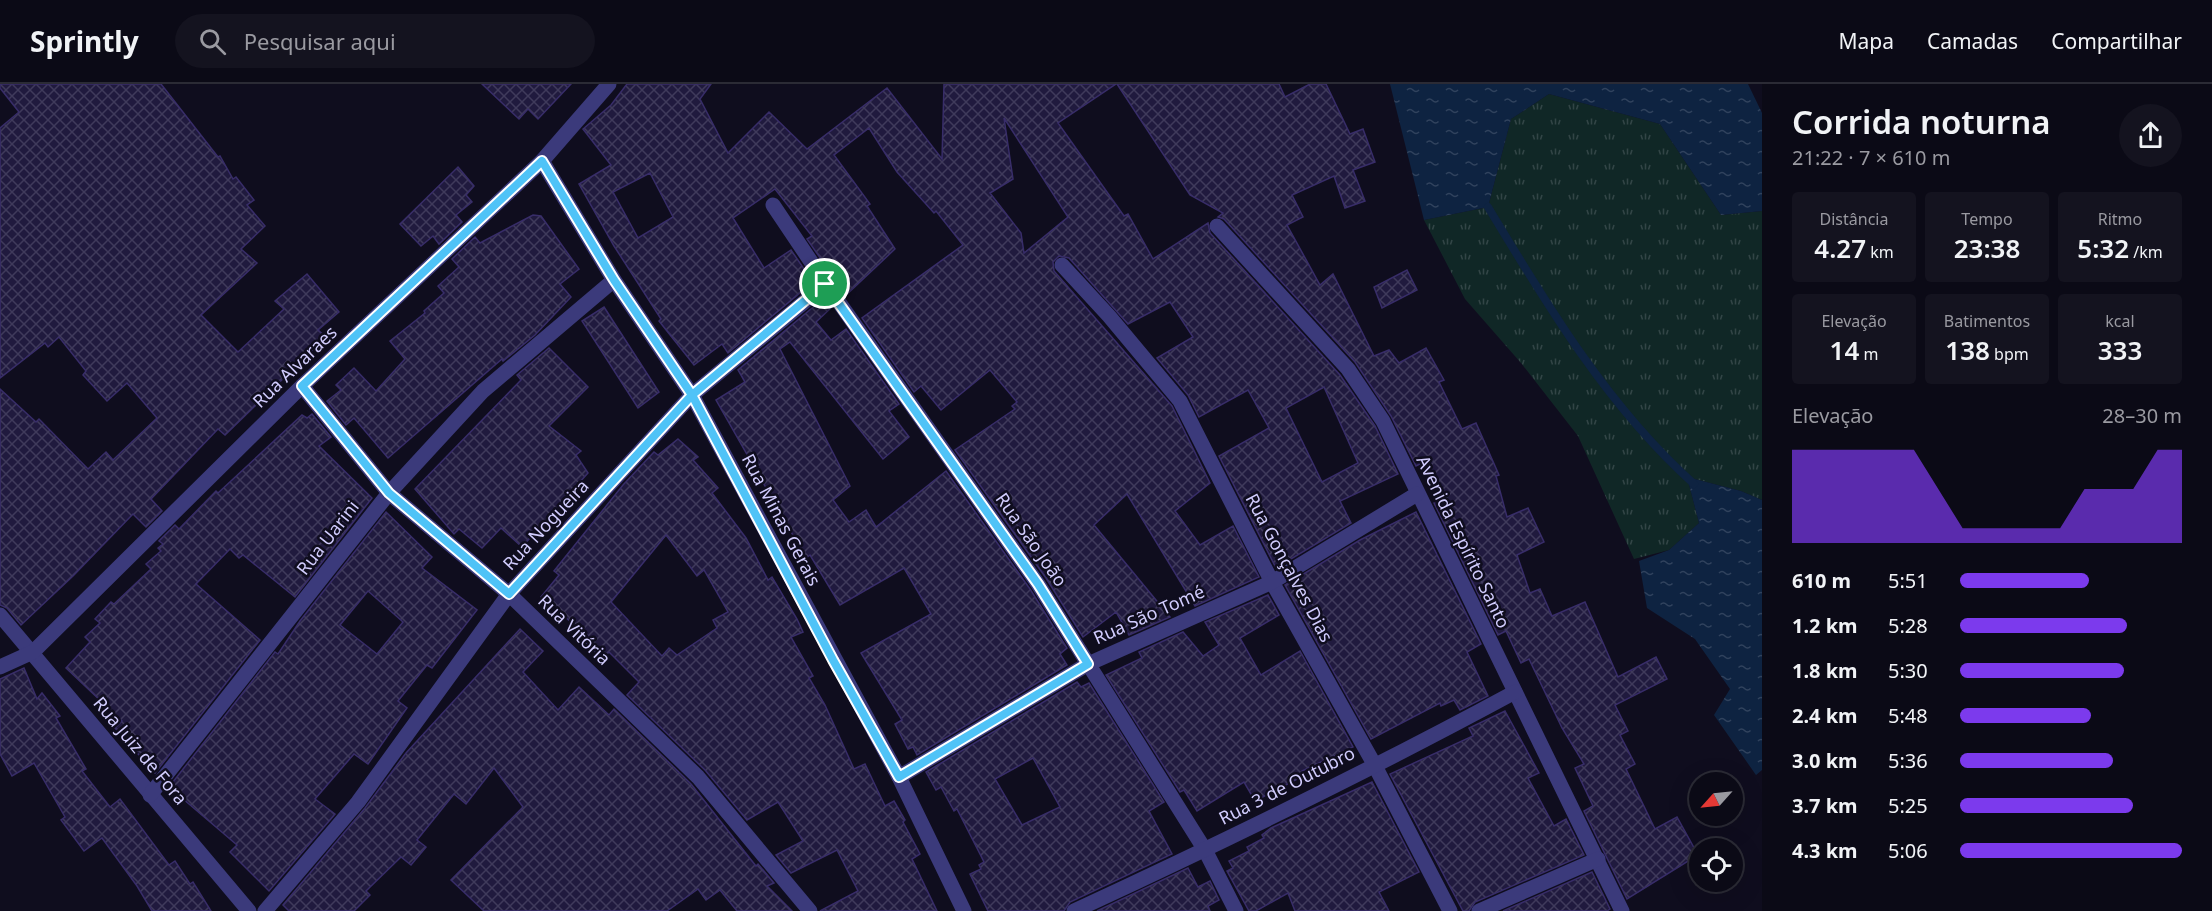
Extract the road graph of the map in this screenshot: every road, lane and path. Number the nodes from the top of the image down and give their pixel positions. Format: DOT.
graph roads {
  1 [pos="609,84"];
  2 [pos="542,161"];
  3 [pos="773,205"];
  4 [pos="1217,226"];
  5 [pos="1062,265"];
  6 [pos="614,280"];
  7 [pos="825,284"];
  8 [pos="302,386"];
  9 [pos="692,395"];
  10 [pos="389,493"];
  11 [pos="1417,494"];
  12 [pos="1272,582"];
  13 [pos="509,594"];
  14 [pos="0,615"];
  15 [pos="33,652"];
  16 [pos="1088,664"];
  17 [pos="0,667"];
  18 [pos="1515,692"];
  19 [pos="1374,764"];
  20 [pos="899,777"];
  21 [pos="150,795"];
  22 [pos="1205,850"];
  23 [pos="1598,859"];
  24 [pos="249,911"];
  25 [pos="265,911"];
  26 [pos="810,911"];
  27 [pos="964,911"];
  28 [pos="1074,911"];
  29 [pos="1236,911"];
  30 [pos="1450,911"];
  31 [pos="1479,911"];
  32 [pos="1622,911"];
  1 -- 2 [label="street, Rua Alvaraes"];
  2 -- 6 [label="street, Rua Minas Gerais"];
  2 -- 8 [label="street, Rua Alvaraes"];
  3 -- 7 [label="street, Rua São João"];
  4 -- 11 [label="street, Avenida Espírito Santo"];
  5 -- 12 [label="street, Rua Gonçalves Dias"];
  6 -- 9 [label="street, Rua Minas Gerais"];
  6 -- 10 [label="street, Rua Uarini"];
  7 -- 9 [label="street, Rua Nogueira"];
  7 -- 16 [label="street, Rua São João"];
  8 -- 10 [label="street, Rua Vitória"];
  8 -- 15 [label="street, Rua Alvaraes"];
  9 -- 13 [label="street, Rua Nogueira"];
  9 -- 20 [label="street, Rua Minas Gerais"];
  10 -- 13 [label="street, Rua Vitória"];
  10 -- 21 [label="street, Rua Uarini"];
  11 -- 12 [label="street, Rua São Tomé"];
  11 -- 18 [label="street, Avenida Espírito Santo"];
  12 -- 16 [label="street, Rua São Tomé"];
  12 -- 19 [label="street, Rua Gonçalves Dias"];
  13 -- 25 [label="street, Rua Nogueira"];
  13 -- 26 [label="street, Rua Vitória"];
  14 -- 15 [label="street, Rua Juiz de Fora"];
  15 -- 17 [label="street, Rua Alvaraes"];
  15 -- 21 [label="street, Rua Juiz de Fora"];
  16 -- 20 [label="street, Rua São Tomé"];
  16 -- 22 [label="street, Rua São João"];
  18 -- 19 [label="street, Rua 3 de Outubro"];
  18 -- 23 [label="street, Avenida Espírito Santo"];
  19 -- 22 [label="street, Rua 3 de Outubro"];
  19 -- 30 [label="street, Rua Gonçalves Dias"];
  20 -- 27 [label="street, Rua Minas Gerais"];
  21 -- 24 [label="street, Rua Juiz de Fora"];
  22 -- 28 [label="street, Rua 3 de Outubro"];
  22 -- 29 [label="street, Rua São João"];
  23 -- 31 [label="street"];
  23 -- 32 [label="street, Avenida Espírito Santo"];
}
